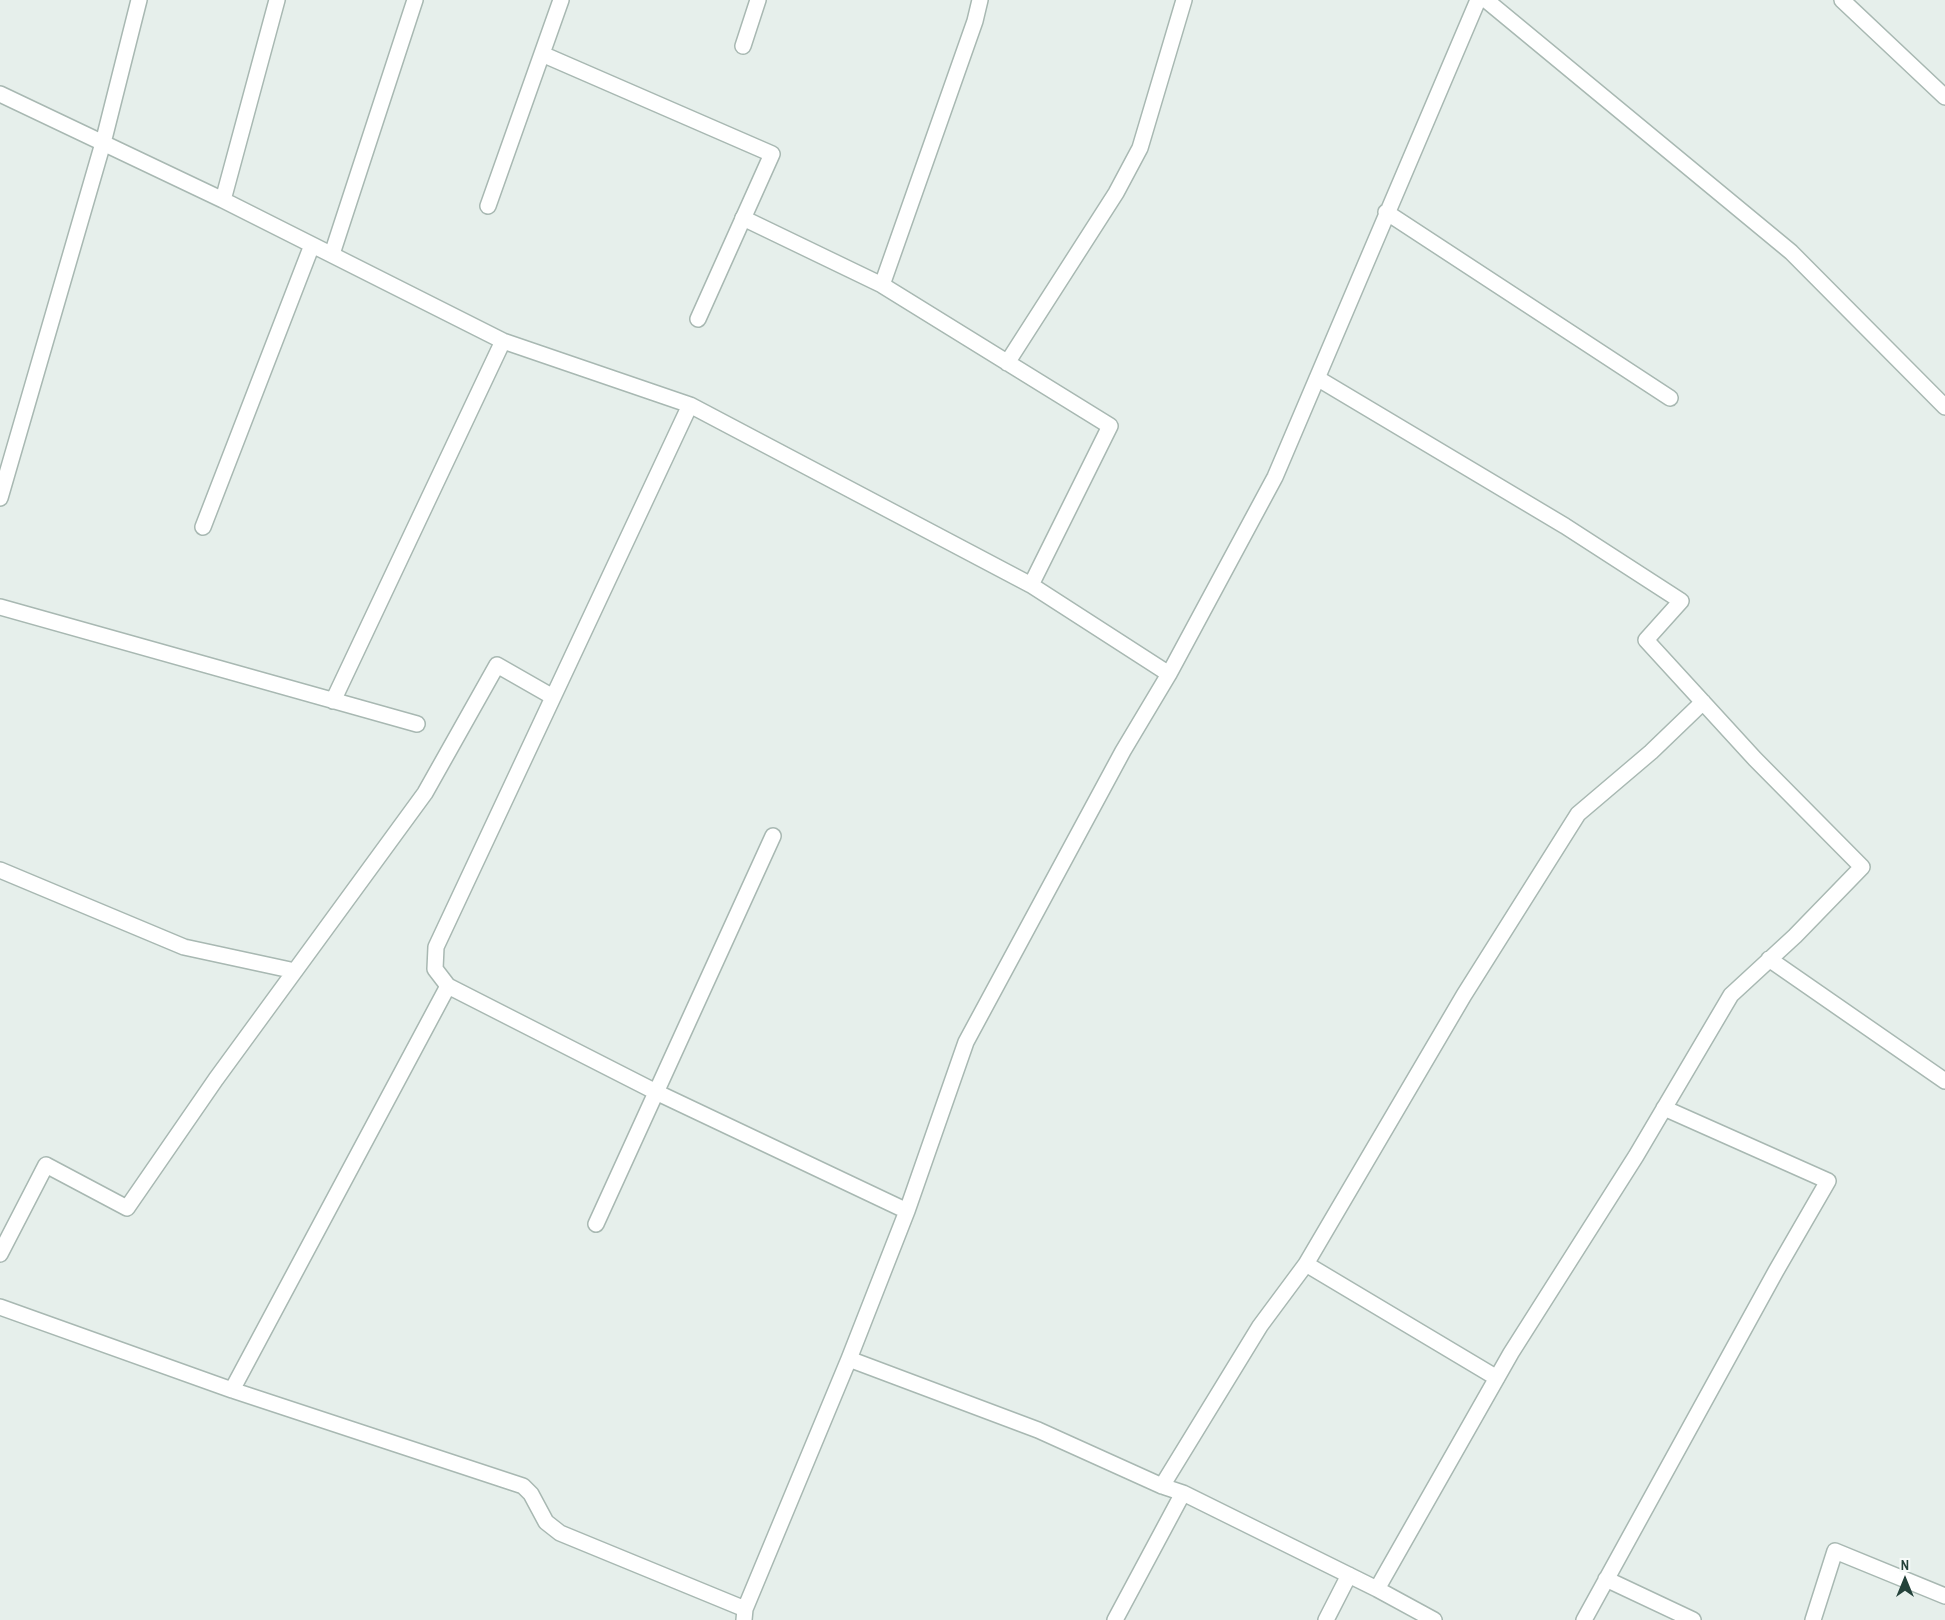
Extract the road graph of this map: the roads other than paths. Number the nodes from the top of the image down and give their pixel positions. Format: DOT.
graph roads {
  1 [pos="139,0"];
  2 [pos="277,0"];
  3 [pos="415,0"];
  4 [pos="560,0"];
  5 [pos="758,0"];
  6 [pos="980,0"];
  7 [pos="1184,0"];
  8 [pos="1478,0"];
  9 [pos="1486,0"];
  10 [pos="1842,0"];
  11 [pos="743,46"];
  12 [pos="542,54"];
  13 [pos="0,94"];
  14 [pos="1945,97"];
  15 [pos="103,143"];
  16 [pos="223,200"];
  17 [pos="488,206"];
  18 [pos="1386,212"];
  19 [pos="744,218"];
  20 [pos="312,245"];
  21 [pos="332,254"];
  22 [pos="882,285"];
  23 [pos="698,319"];
  24 [pos="503,341"];
  25 [pos="1007,363"];
  26 [pos="1317,378"];
  27 [pos="1670,398"];
  28 [pos="690,405"];
  29 [pos="1945,407"];
  30 [pos="0,498"];
  31 [pos="203,527"];
  32 [pos="1031,585"];
  33 [pos="0,607"];
  34 [pos="1169,674"];
  35 [pos="553,697"];
  36 [pos="333,701"];
  37 [pos="1703,702"];
  38 [pos="417,724"];
  39 [pos="773,836"];
  40 [pos="0,870"];
  41 [pos="1769,959"];
  42 [pos="295,971"];
  43 [pos="448,986"];
  44 [pos="1945,1081"];
  45 [pos="658,1093"];
  46 [pos="1664,1108"];
  47 [pos="907,1211"];
  48 [pos="596,1224"];
  49 [pos="0,1254"];
  50 [pos="1306,1264"];
  51 [pos="0,1307"];
  52 [pos="849,1359"];
  53 [pos="1497,1378"];
  54 [pos="232,1390"];
  55 [pos="1162,1486"];
  56 [pos="1183,1492"];
  57 [pos="1349,1575"];
  58 [pos="1606,1579"];
  59 [pos="1377,1589"];
  60 [pos="1945,1596"];
  61 [pos="744,1615"];
  62 [pos="1115,1620"];
  63 [pos="1326,1620"];
  64 [pos="1434,1620"];
  65 [pos="1584,1620"];
  66 [pos="1693,1620"];
  67 [pos="1814,1620"];
  1 -- 15 [label="street"];
  2 -- 16 [label="street"];
  3 -- 21 [label="street"];
  4 -- 12 [label="street"];
  5 -- 11 [label="street"];
  6 -- 22 [label="street"];
  7 -- 25 [label="street"];
  8 -- 18 [label="street"];
  9 -- 29 [label="street"];
  10 -- 14 [label="street"];
  12 -- 17 [label="street"];
  12 -- 19 [label="street"];
  13 -- 15 [label="street"];
  15 -- 16 [label="street"];
  15 -- 30 [label="street"];
  16 -- 20 [label="street"];
  18 -- 26 [label="street"];
  18 -- 27 [label="street"];
  19 -- 22 [label="street"];
  19 -- 23 [label="street"];
  20 -- 21 [label="street"];
  20 -- 31 [label="street"];
  21 -- 24 [label="street"];
  22 -- 25 [label="street"];
  24 -- 28 [label="street"];
  24 -- 36 [label="street"];
  25 -- 32 [label="street"];
  26 -- 34 [label="street"];
  26 -- 37 [label="street"];
  28 -- 32 [label="street"];
  28 -- 35 [label="street"];
  32 -- 34 [label="street"];
  33 -- 36 [label="street"];
  34 -- 47 [label="street"];
  35 -- 42 [label="street"];
  35 -- 43 [label="street"];
  36 -- 38 [label="street"];
  37 -- 41 [label="street"];
  37 -- 50 [label="street"];
  39 -- 45 [label="street"];
  40 -- 42 [label="street"];
  41 -- 44 [label="street"];
  41 -- 46 [label="street"];
  42 -- 49 [label="street"];
  43 -- 45 [label="street"];
  43 -- 54 [label="street"];
  45 -- 47 [label="street"];
  45 -- 48 [label="street"];
  46 -- 53 [label="street"];
  46 -- 58 [label="street"];
  47 -- 52 [label="street"];
  50 -- 53 [label="street"];
  50 -- 55 [label="street"];
  51 -- 54 [label="street"];
  52 -- 55 [label="street"];
  52 -- 61 [label="street"];
  53 -- 59 [label="street"];
  54 -- 61 [label="street"];
  55 -- 56 [label="street"];
  56 -- 57 [label="street"];
  56 -- 62 [label="street"];
  57 -- 59 [label="street"];
  57 -- 63 [label="street"];
  58 -- 65 [label="street"];
  58 -- 66 [label="street"];
  59 -- 64 [label="street"];
  60 -- 67 [label="street"];
}
